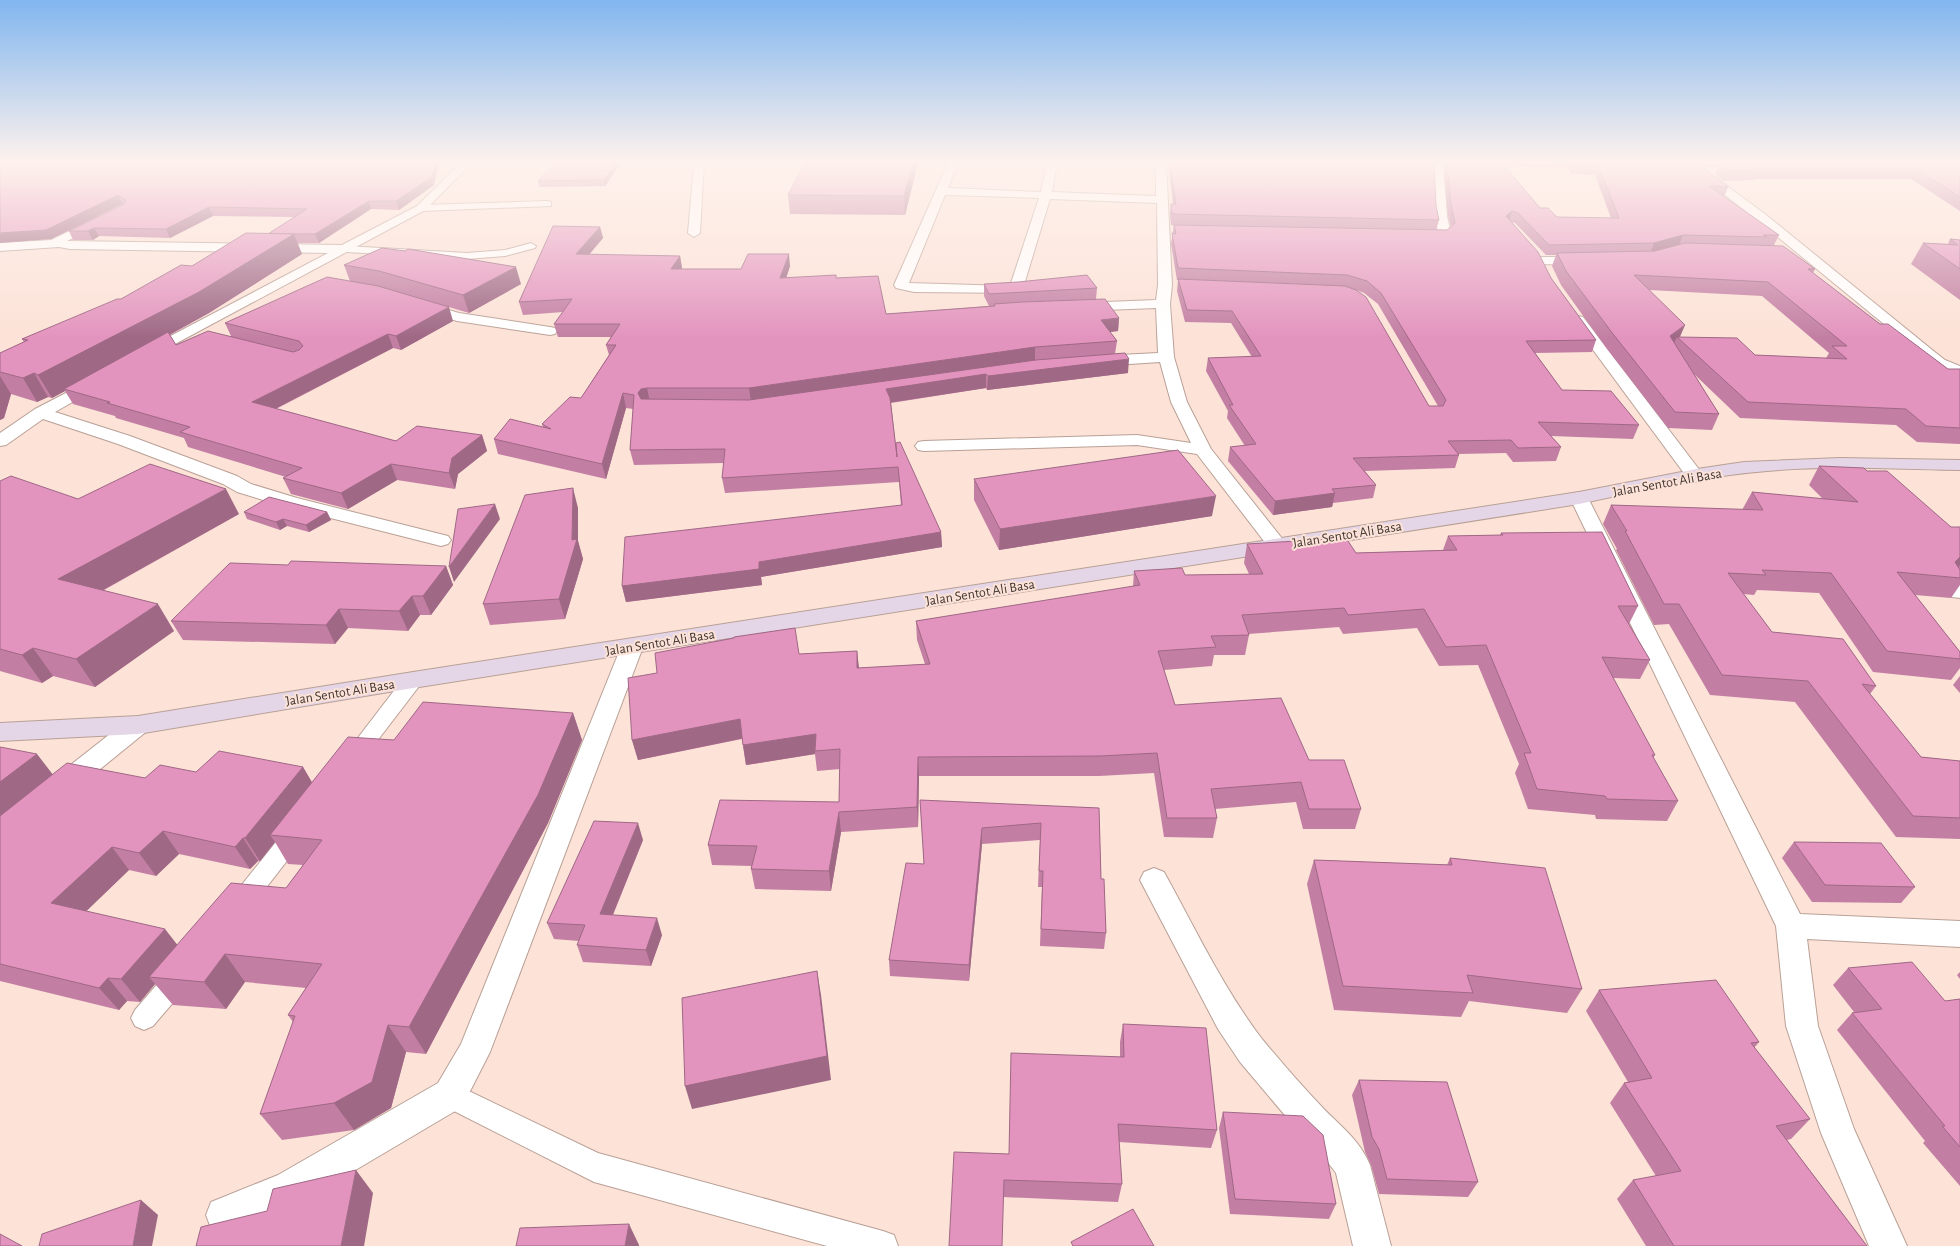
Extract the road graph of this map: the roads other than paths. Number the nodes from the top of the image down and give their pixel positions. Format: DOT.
graph roads {
  1 [pos="97,221"];
  2 [pos="397,221"];
  3 [pos="695,221"];
  4 [pos="927,221"];
  5 [pos="1038,221"];
  6 [pos="1167,221"];
  7 [pos="1442,221"];
  8 [pos="1766,221"];
  9 [pos="694,233"];
  10 [pos="1409,235"];
  11 [pos="59,243"];
  12 [pos="531,246"];
  13 [pos="0,247"];
  14 [pos="346,249"];
  15 [pos="1532,250"];
  16 [pos="1783,253"];
  17 [pos="1806,254"];
  18 [pos="1597,261"];
  19 [pos="292,278"];
  20 [pos="315,282"];
  21 [pos="1165,284"];
  22 [pos="1181,285"];
  23 [pos="406,301"];
  24 [pos="1163,304"];
  25 [pos="1070,308"];
  26 [pos="1571,310"];
  27 [pos="550,331"];
  28 [pos="187,332"];
  29 [pos="210,338"];
  30 [pos="1166,357"];
  31 [pos="138,359"];
  32 [pos="1087,362"];
  33 [pos="1960,372"];
  34 [pos="104,378"];
  35 [pos="42,413"];
  36 [pos="0,441"];
  37 [pos="924,446"];
  38 [pos="1203,450"];
  39 [pos="1960,465"];
  40 [pos="1695,476"];
  41 [pos="1579,498"];
  42 [pos="441,540"];
  43 [pos="1277,545"];
  44 [pos="632,647"];
  45 [pos="413,680"];
  46 [pos="138,725"];
  47 [pos="0,732"];
  48 [pos="342,773"];
  49 [pos="48,797"];
  50 [pos="309,816"];
  51 [pos="1154,880"];
  52 [pos="226,921"];
  53 [pos="1791,926"];
  54 [pos="1960,934"];
  55 [pos="195,958"];
  56 [pos="144,1018"];
  57 [pos="450,1095"];
  58 [pos="224,1215"];
  59 [pos="883,1246"];
  60 [pos="1372,1246"];
  61 [pos="1888,1246"];
  1 -- 11 [label="street"];
  2 -- 14 [label="street"];
  3 -- 9 [label="street"];
  4 -- 5 [label="street"];
  6 -- 21 [label="street"];
  7 -- 10 [label="street"];
  8 -- 17 [label="street"];
  11 -- 13 [label="street"];
  11 -- 14 [label="street"];
  12 -- 14 [label="lane"];
  14 -- 19 [label="street"];
  15 -- 18 [label="street"];
  16 -- 17 [label="street"];
  17 -- 33 [label="street"];
  19 -- 20 [label="street"];
  19 -- 28 [label="street"];
  21 -- 22 [label="street"];
  21 -- 24 [label="street"];
  23 -- 27 [label="street"];
  24 -- 25 [label="street"];
  24 -- 30 [label="street"];
  26 -- 40 [label="street"];
  28 -- 29 [label="street"];
  28 -- 31 [label="street"];
  30 -- 32 [label="street"];
  30 -- 38 [label="street"];
  34 -- 35 [label="street"];
  35 -- 36 [label="street"];
  35 -- 42 [label="street"];
  37 -- 38 [label="street"];
  38 -- 43 [label="street"];
  39 -- 40 [label="main road, Jalan Sentot Ali Basa"];
  40 -- 41 [label="main road, Jalan Sentot Ali Basa"];
  41 -- 43 [label="main road, Jalan Sentot Ali Basa"];
  41 -- 53 [label="street"];
  43 -- 44 [label="main road, Jalan Sentot Ali Basa"];
  44 -- 45 [label="main road, Jalan Sentot Ali Basa"];
  44 -- 57 [label="street"];
  45 -- 46 [label="main road, Jalan Sentot Ali Basa"];
  45 -- 48 [label="lane"];
  46 -- 47 [label="main road, Jalan Sentot Ali Basa"];
  46 -- 49 [label="street"];
  50 -- 52 [label="lane"];
  51 -- 60 [label="street"];
  53 -- 54 [label="street"];
  53 -- 61 [label="street"];
  55 -- 56 [label="lane"];
  57 -- 58 [label="street"];
  57 -- 59 [label="lane"];
}
